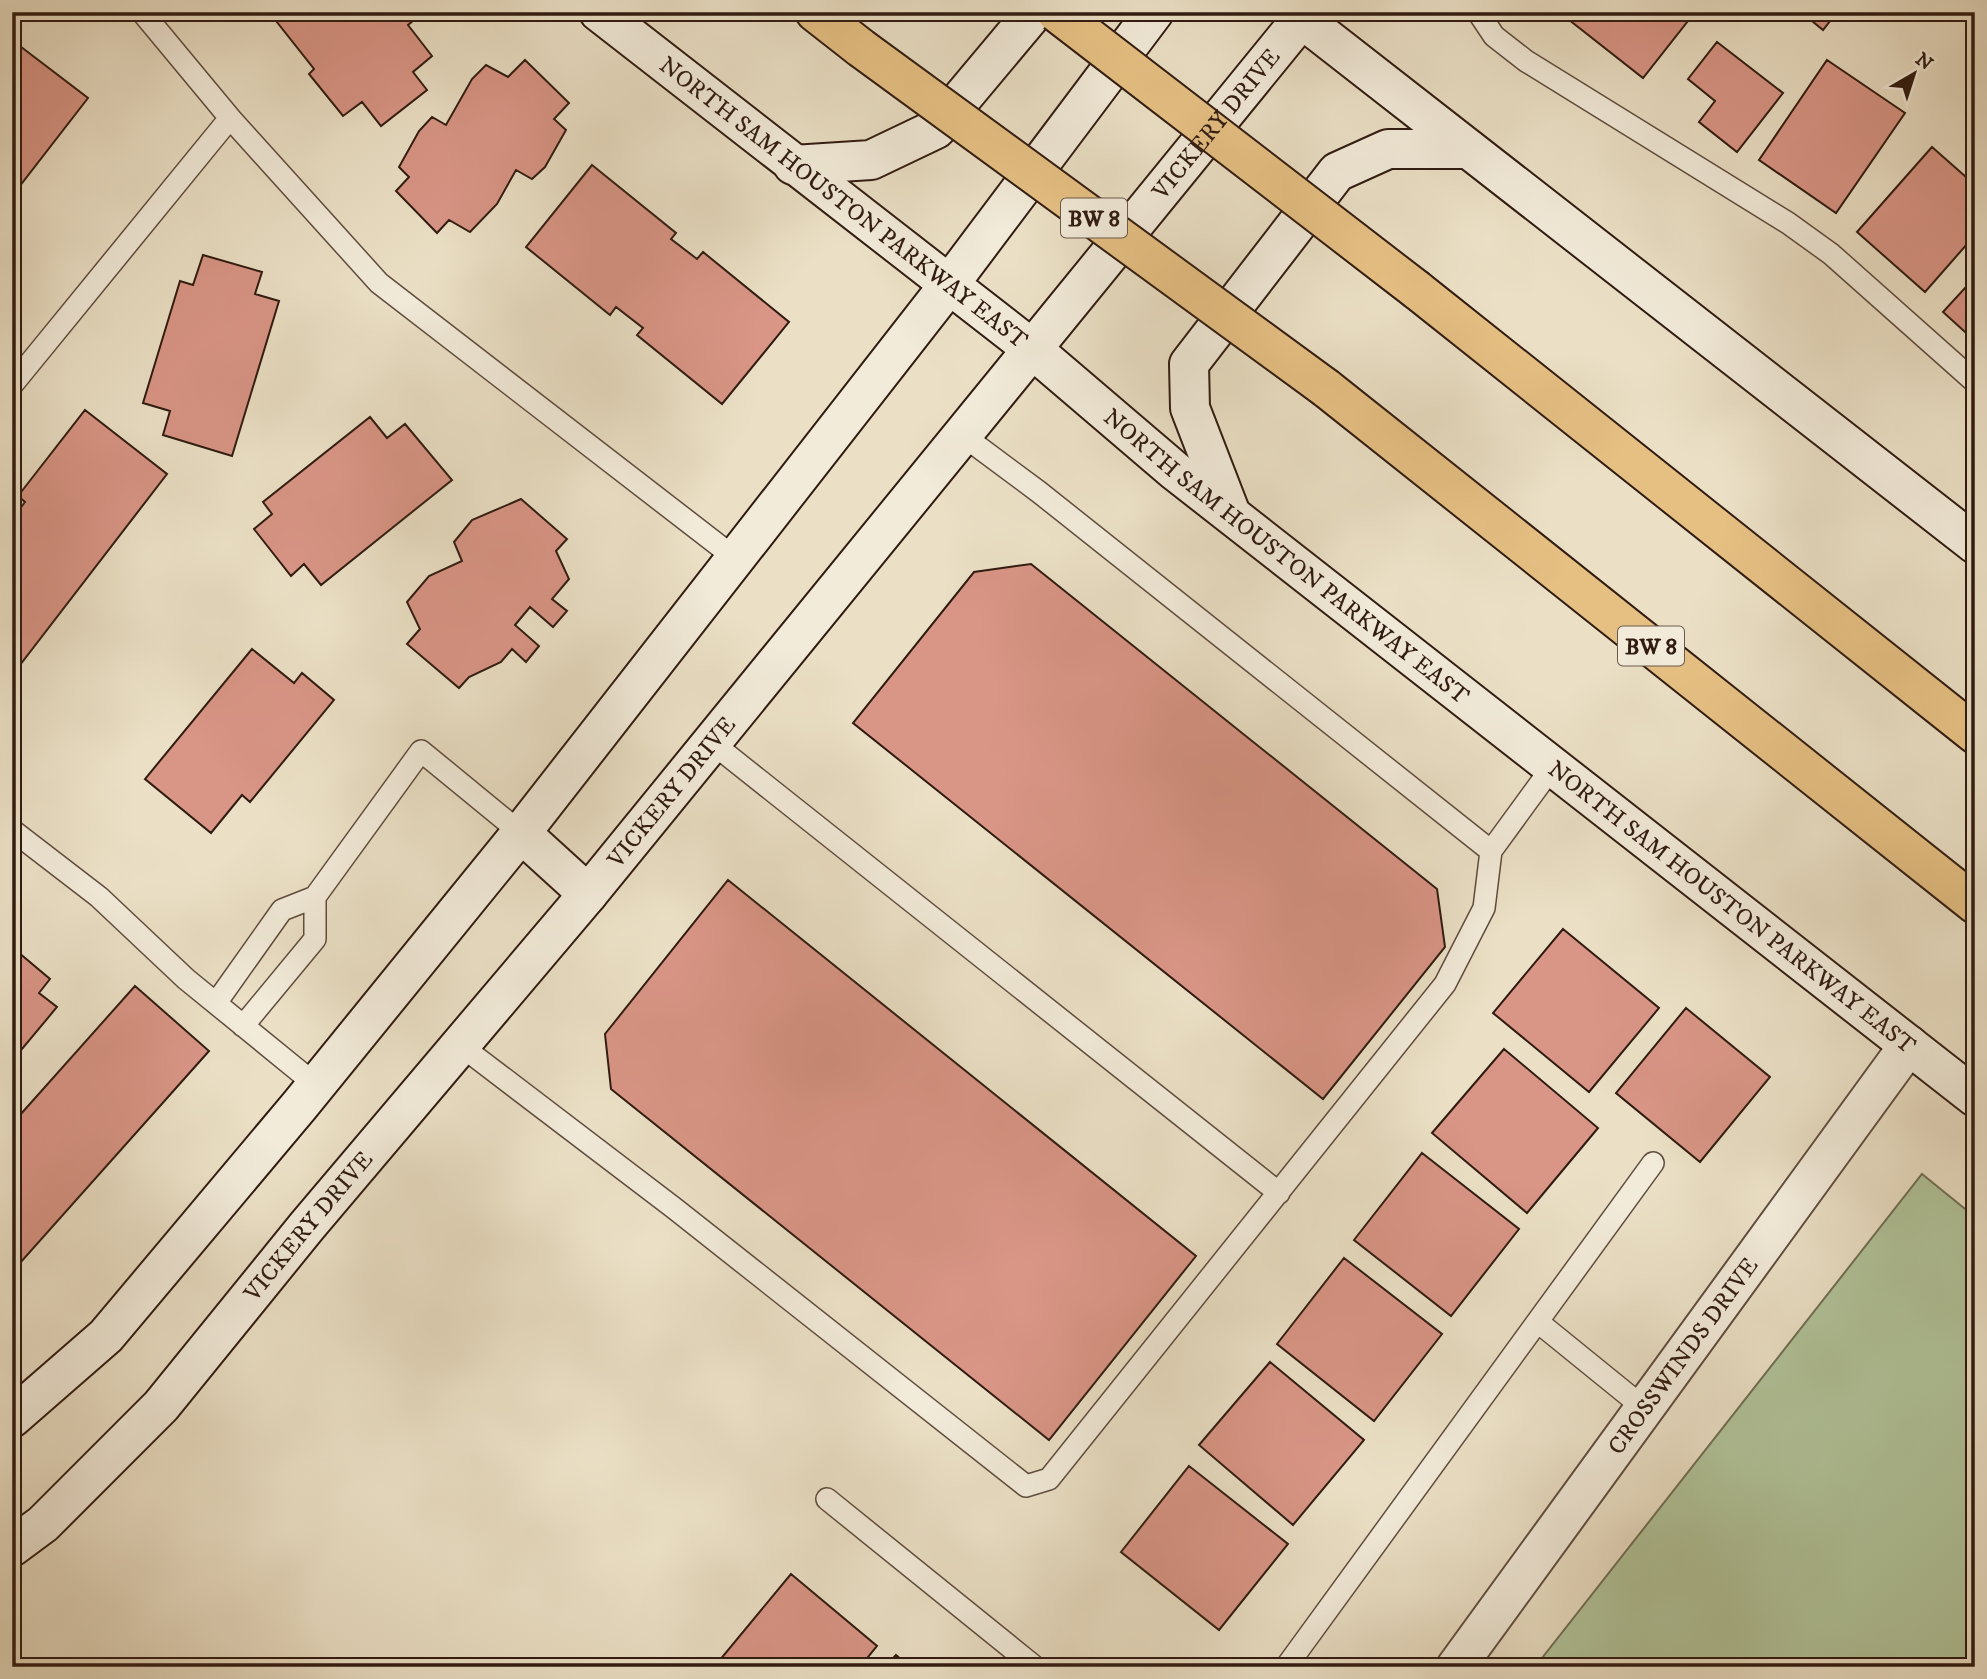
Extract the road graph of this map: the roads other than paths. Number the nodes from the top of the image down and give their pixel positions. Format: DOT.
graph roads {
  1 [pos="142,12"];
  2 [pos="598,12"];
  3 [pos="815,12"];
  4 [pos="1034,12"];
  5 [pos="1056,12"];
  6 [pos="1154,12"];
  7 [pos="1478,12"];
  8 [pos="1300,14"];
  9 [pos="230,118"];
  10 [pos="1468,149"];
  11 [pos="793,165"];
  12 [pos="948,286"];
  13 [pos="1031,348"];
  14 [pos="1975,382"];
  15 [pos="12,385"];
  16 [pos="961,434"];
  17 [pos="1231,514"];
  18 [pos="1975,544"];
  19 [pos="735,558"];
  20 [pos="1975,734"];
  21 [pos="711,742"];
  22 [pos="1553,766"];
  23 [pos="12,830"];
  24 [pos="521,833"];
  25 [pos="1491,851"];
  26 [pos="588,894"];
  27 [pos="315,897"];
  28 [pos="1975,904"];
  29 [pos="216,1003"];
  30 [pos="243,1026"];
  31 [pos="460,1045"];
  32 [pos="1909,1045"];
  33 [pos="316,1086"];
  34 [pos="1975,1097"];
  35 [pos="1653,1163"];
  36 [pos="1279,1193"];
  37 [pos="1538,1322"];
  38 [pos="1644,1408"];
  39 [pos="12,1418"];
  40 [pos="827,1499"];
  41 [pos="12,1547"];
  42 [pos="1035,1667"];
  43 [pos="1286,1667"];
  44 [pos="1456,1667"];
  1 -- 9 [label="lane"];
  2 -- 11 [label="main road, NORTH SAM HOUSTON PARKWAY EAST"];
  3 -- 28 [label="highway, BW 8, bridge"];
  4 -- 11 [label="main road"];
  5 -- 20 [label="highway, bridge"];
  6 -- 12 [label="main road"];
  7 -- 14 [label="lane"];
  8 -- 10 [label="main road"];
  8 -- 13 [label="main road, VICKERY DRIVE"];
  9 -- 15 [label="lane"];
  9 -- 19 [label="lane"];
  10 -- 17 [label="main road"];
  10 -- 18 [label="main road"];
  11 -- 12 [label="main road, NORTH SAM HOUSTON PARKWAY EAST"];
  12 -- 13 [label="main road, NORTH SAM HOUSTON PARKWAY EAST"];
  12 -- 19 [label="main road"];
  13 -- 16 [label="main road, VICKERY DRIVE"];
  13 -- 17 [label="main road, NORTH SAM HOUSTON PARKWAY EAST"];
  16 -- 21 [label="main road, VICKERY DRIVE"];
  16 -- 25 [label="lane"];
  17 -- 22 [label="main road, NORTH SAM HOUSTON PARKWAY EAST"];
  19 -- 24 [label="main road"];
  21 -- 26 [label="main road, VICKERY DRIVE"];
  21 -- 36 [label="lane"];
  22 -- 25 [label="lane"];
  22 -- 32 [label="main road, NORTH SAM HOUSTON PARKWAY EAST"];
  23 -- 29 [label="lane"];
  24 -- 26 [label="main road"];
  24 -- 27 [label="lane"];
  24 -- 33 [label="main road"];
  25 -- 36 [label="lane"];
  26 -- 31 [label="main road, VICKERY DRIVE"];
  27 -- 29 [label="lane"];
  27 -- 30 [label="lane"];
  29 -- 30 [label="lane"];
  30 -- 33 [label="lane"];
  31 -- 36 [label="lane"];
  31 -- 41 [label="main road, VICKERY DRIVE"];
  32 -- 34 [label="main road, NORTH SAM HOUSTON PARKWAY EAST"];
  32 -- 38 [label="main road, CROSSWINDS DRIVE"];
  33 -- 39 [label="main road"];
  35 -- 37 [label="lane"];
  37 -- 38 [label="lane"];
  37 -- 43 [label="lane"];
  38 -- 44 [label="main road, CROSSWINDS DRIVE"];
  40 -- 42 [label="lane"];
}
